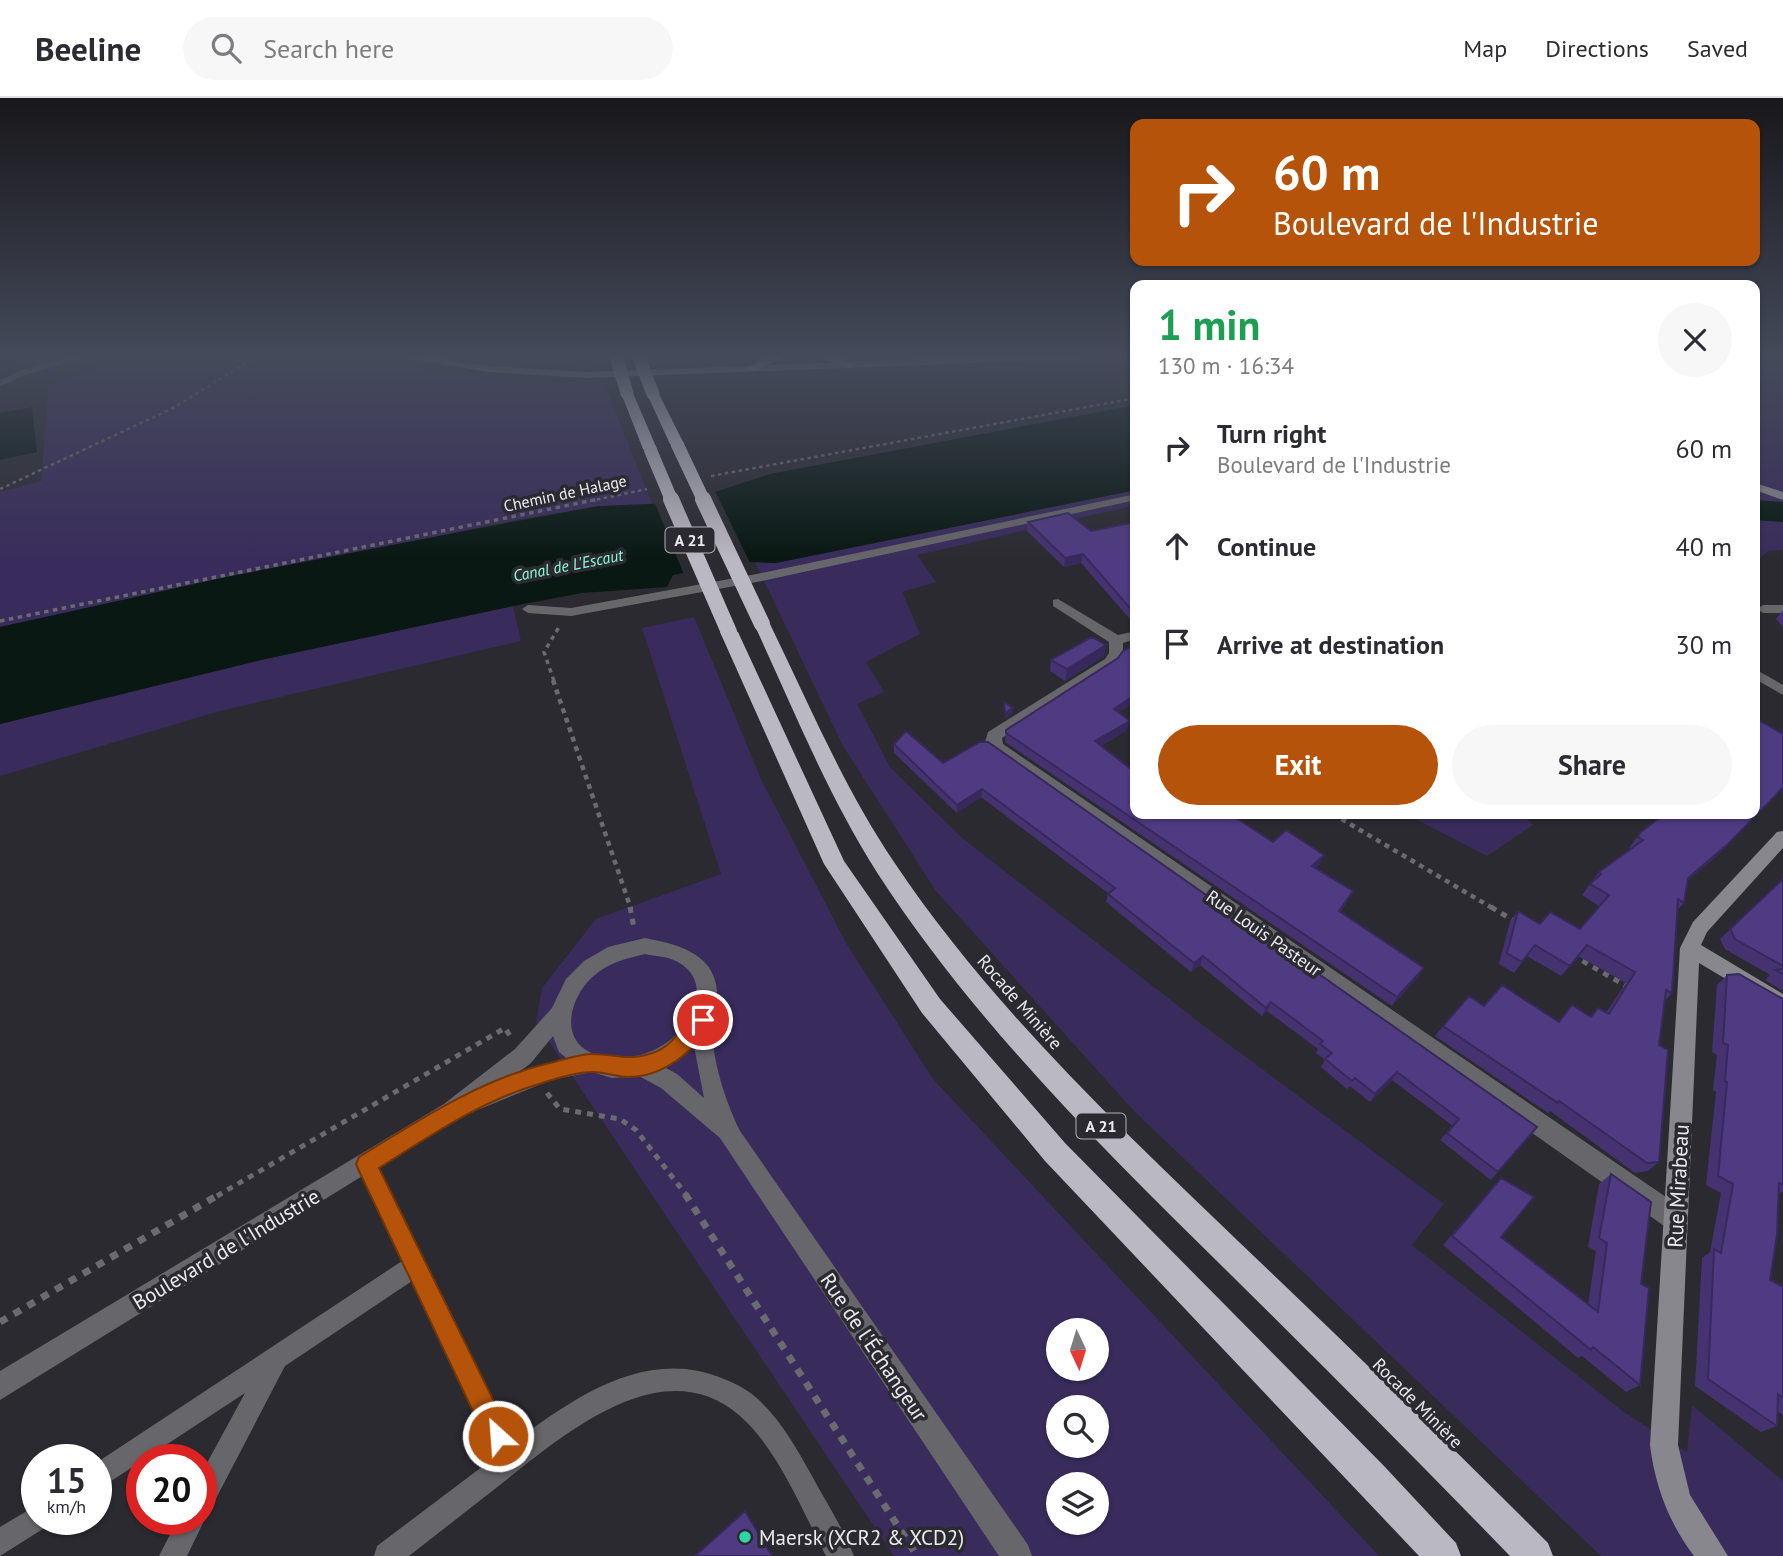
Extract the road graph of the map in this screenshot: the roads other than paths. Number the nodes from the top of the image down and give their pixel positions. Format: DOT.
graph roads {
  1 [pos="640,424"];
  2 [pos="667,424"];
  3 [pos="1760,488"];
  4 [pos="1783,496"];
  5 [pos="1130,498"];
  6 [pos="1058,603"];
  7 [pos="528,609"];
  8 [pos="1763,609"];
  9 [pos="1783,609"];
  10 [pos="1130,636"];
  11 [pos="1116,640"];
  12 [pos="1760,676"];
  13 [pos="1783,691"];
  14 [pos="1783,837"];
  15 [pos="1690,948"];
  16 [pos="1783,1004"];
  17 [pos="560,1013"];
  18 [pos="703,1020"];
  19 [pos="591,1063"];
  20 [pos="641,1066"];
  21 [pos="452,1111"];
  22 [pos="732,1139"];
  23 [pos="367,1164"];
  24 [pos="1676,1219"];
  25 [pos="416,1265"];
  26 [pos="276,1359"];
  27 [pos="0,1387"];
  28 [pos="510,1461"];
  29 [pos="112,1467"];
  30 [pos="217,1471"];
  31 [pos="21,1529"];
  32 [pos="183,1535"];
  33 [pos="0,1543"];
  34 [pos="172,1556"];
  35 [pos="387,1556"];
  36 [pos="841,1556"];
  37 [pos="1017,1556"];
  38 [pos="1443,1556"];
  39 [pos="1535,1556"];
  40 [pos="1713,1556"];
  1 -- 38 [label="highway, A 21, bridge"];
  2 -- 39 [label="highway, Rocade Minière / A 21, bridge"];
  3 -- 4 [label="street"];
  5 -- 7 [label="lane"];
  6 -- 11 [label="street"];
  8 -- 9 [label="lane"];
  10 -- 11 [label="street"];
  11 -- 24 [label="street, Rue Louis Pasteur"];
  12 -- 13 [label="lane"];
  14 -- 15 [label="street, Rue Mirabeau"];
  15 -- 16 [label="street"];
  15 -- 24 [label="street, Rue Mirabeau"];
  17 -- 18 [label="street"];
  17 -- 19 [label="street"];
  17 -- 21 [label="street, Boulevard de l'Industrie"];
  18 -- 20 [label="street"];
  18 -- 22 [label="street, Rue de l'Échangeur"];
  19 -- 20 [label="street"];
  19 -- 21 [label="street, Boulevard de l'Industrie"];
  20 -- 22 [label="street, Rue de l'Échangeur"];
  21 -- 23 [label="street, Boulevard de l'Industrie"];
  22 -- 37 [label="street, Rue de l'Échangeur"];
  23 -- 25 [label="lane"];
  23 -- 27 [label="street, Boulevard de l'Industrie"];
  24 -- 40 [label="street, Rue Mirabeau"];
  25 -- 26 [label="lane"];
  25 -- 28 [label="lane"];
  26 -- 29 [label="lane"];
  26 -- 30 [label="lane"];
  28 -- 35 [label="lane"];
  28 -- 36 [label="lane"];
  31 -- 33 [label="lane"];
  32 -- 34 [label="lane"];
}
